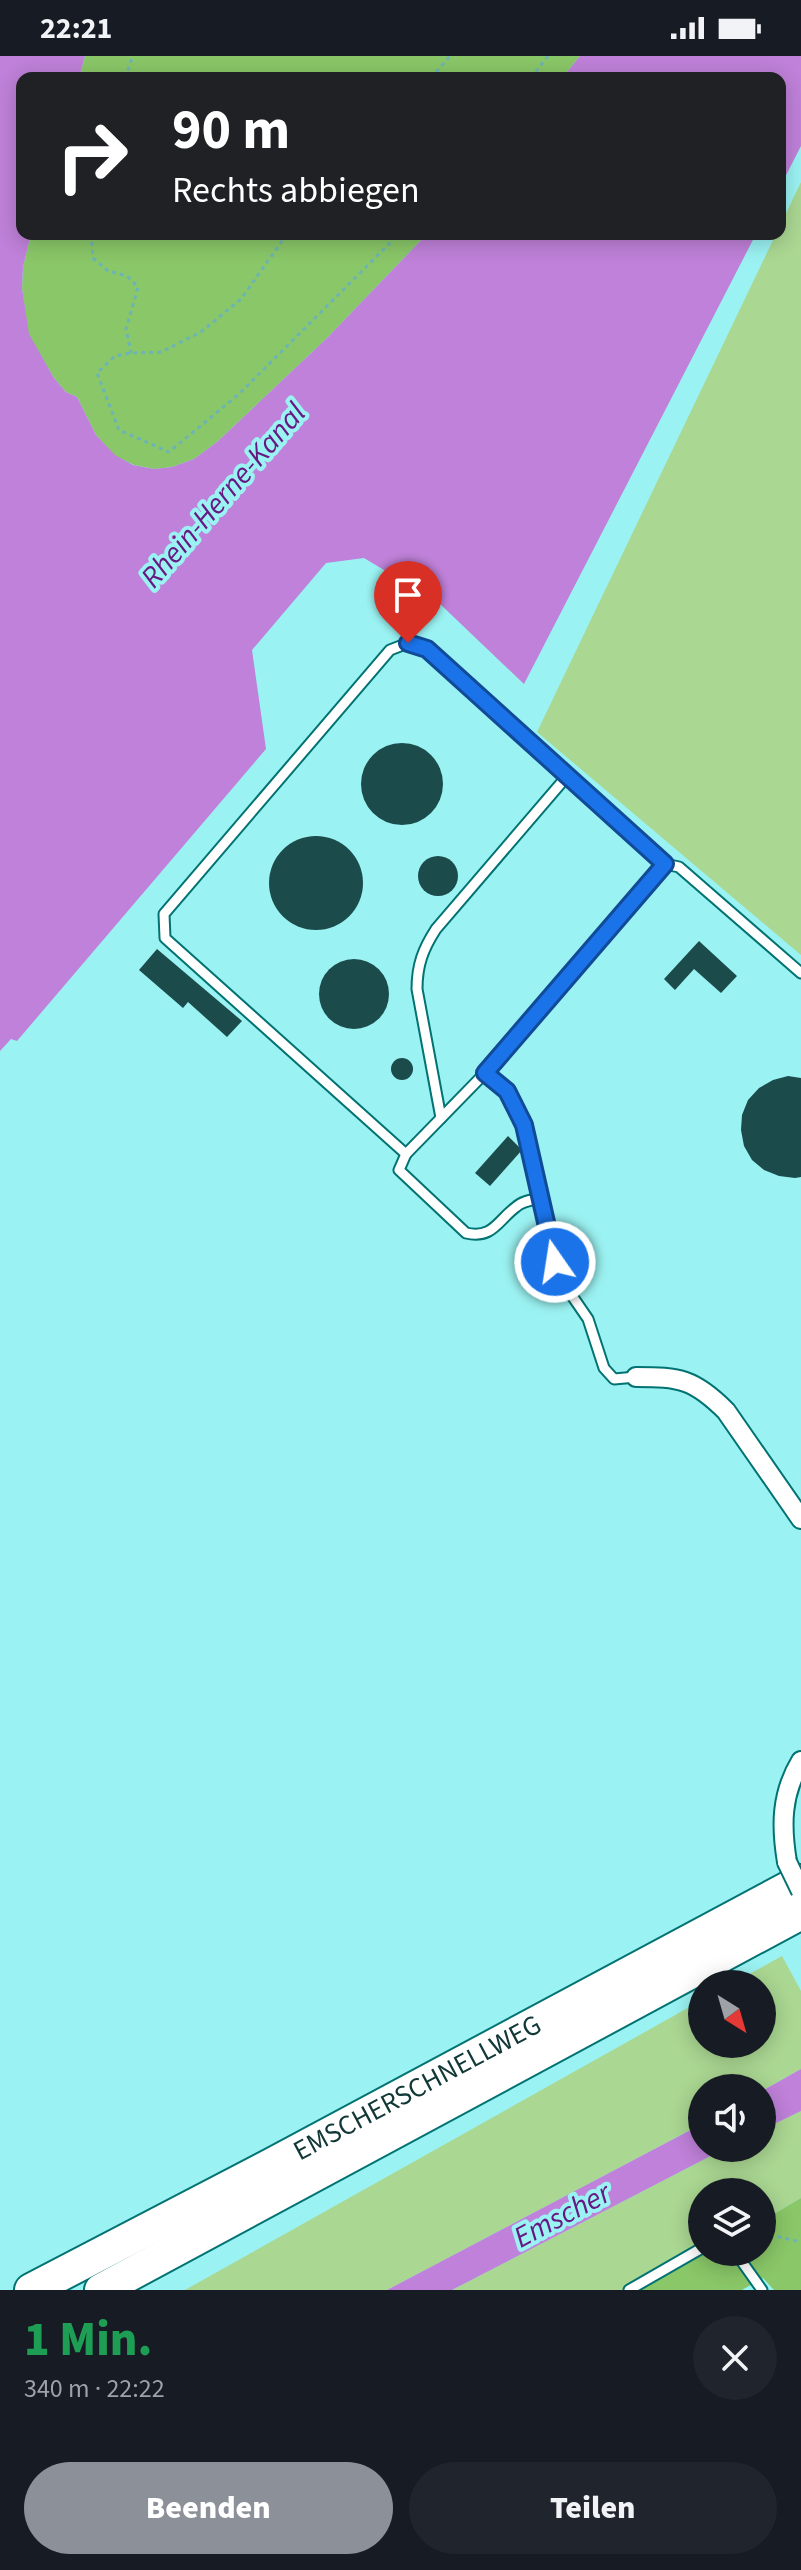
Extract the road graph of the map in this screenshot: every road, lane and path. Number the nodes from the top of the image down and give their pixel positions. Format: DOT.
graph roads {
  1 [pos="450,56"];
  2 [pos="548,56"];
  3 [pos="436,72"];
  4 [pos="536,72"];
  5 [pos="92,240"];
  6 [pos="283,240"];
  7 [pos="393,240"];
  8 [pos="131,353"];
  9 [pos="568,775"];
  10 [pos="665,864"];
  11 [pos="800,971"];
  12 [pos="485,1073"];
  13 [pos="441,1118"];
  14 [pos="406,1154"];
  15 [pos="541,1198"];
  16 [pos="636,1377"];
  17 [pos="801,1519"];
  18 [pos="801,1761"];
  19 [pos="794,1871"];
  20 [pos="801,1891"];
  21 [pos="801,1913"];
  22 [pos="776,2236"];
  23 [pos="801,2242"];
  24 [pos="688,2256"];
  25 [pos="745,2266"];
  26 [pos="31,2290"];
  27 [pos="101,2290"];
  28 [pos="629,2290"];
  29 [pos="761,2290"];
  1 -- 3 [label="path"];
  2 -- 4 [label="path"];
  5 -- 8 [label="path"];
  6 -- 8 [label="path"];
  7 -- 8 [label="path"];
  9 -- 10 [label="lane"];
  9 -- 13 [label="lane"];
  9 -- 14 [label="lane"];
  10 -- 11 [label="lane"];
  10 -- 12 [label="lane"];
  12 -- 13 [label="lane"];
  12 -- 15 [label="lane"];
  13 -- 14 [label="lane"];
  14 -- 15 [label="lane"];
  15 -- 16 [label="lane"];
  16 -- 17 [label="street"];
  18 -- 19 [label="street"];
  19 -- 20 [label="street, bridge"];
  19 -- 26 [label="highway, EMSCHERSCHNELLWEG"];
  21 -- 27 [label="highway, EMSCHERSCHNELLWEG"];
  22 -- 23 [label="path"];
  24 -- 28 [label="lane"];
  25 -- 29 [label="lane"];
}
